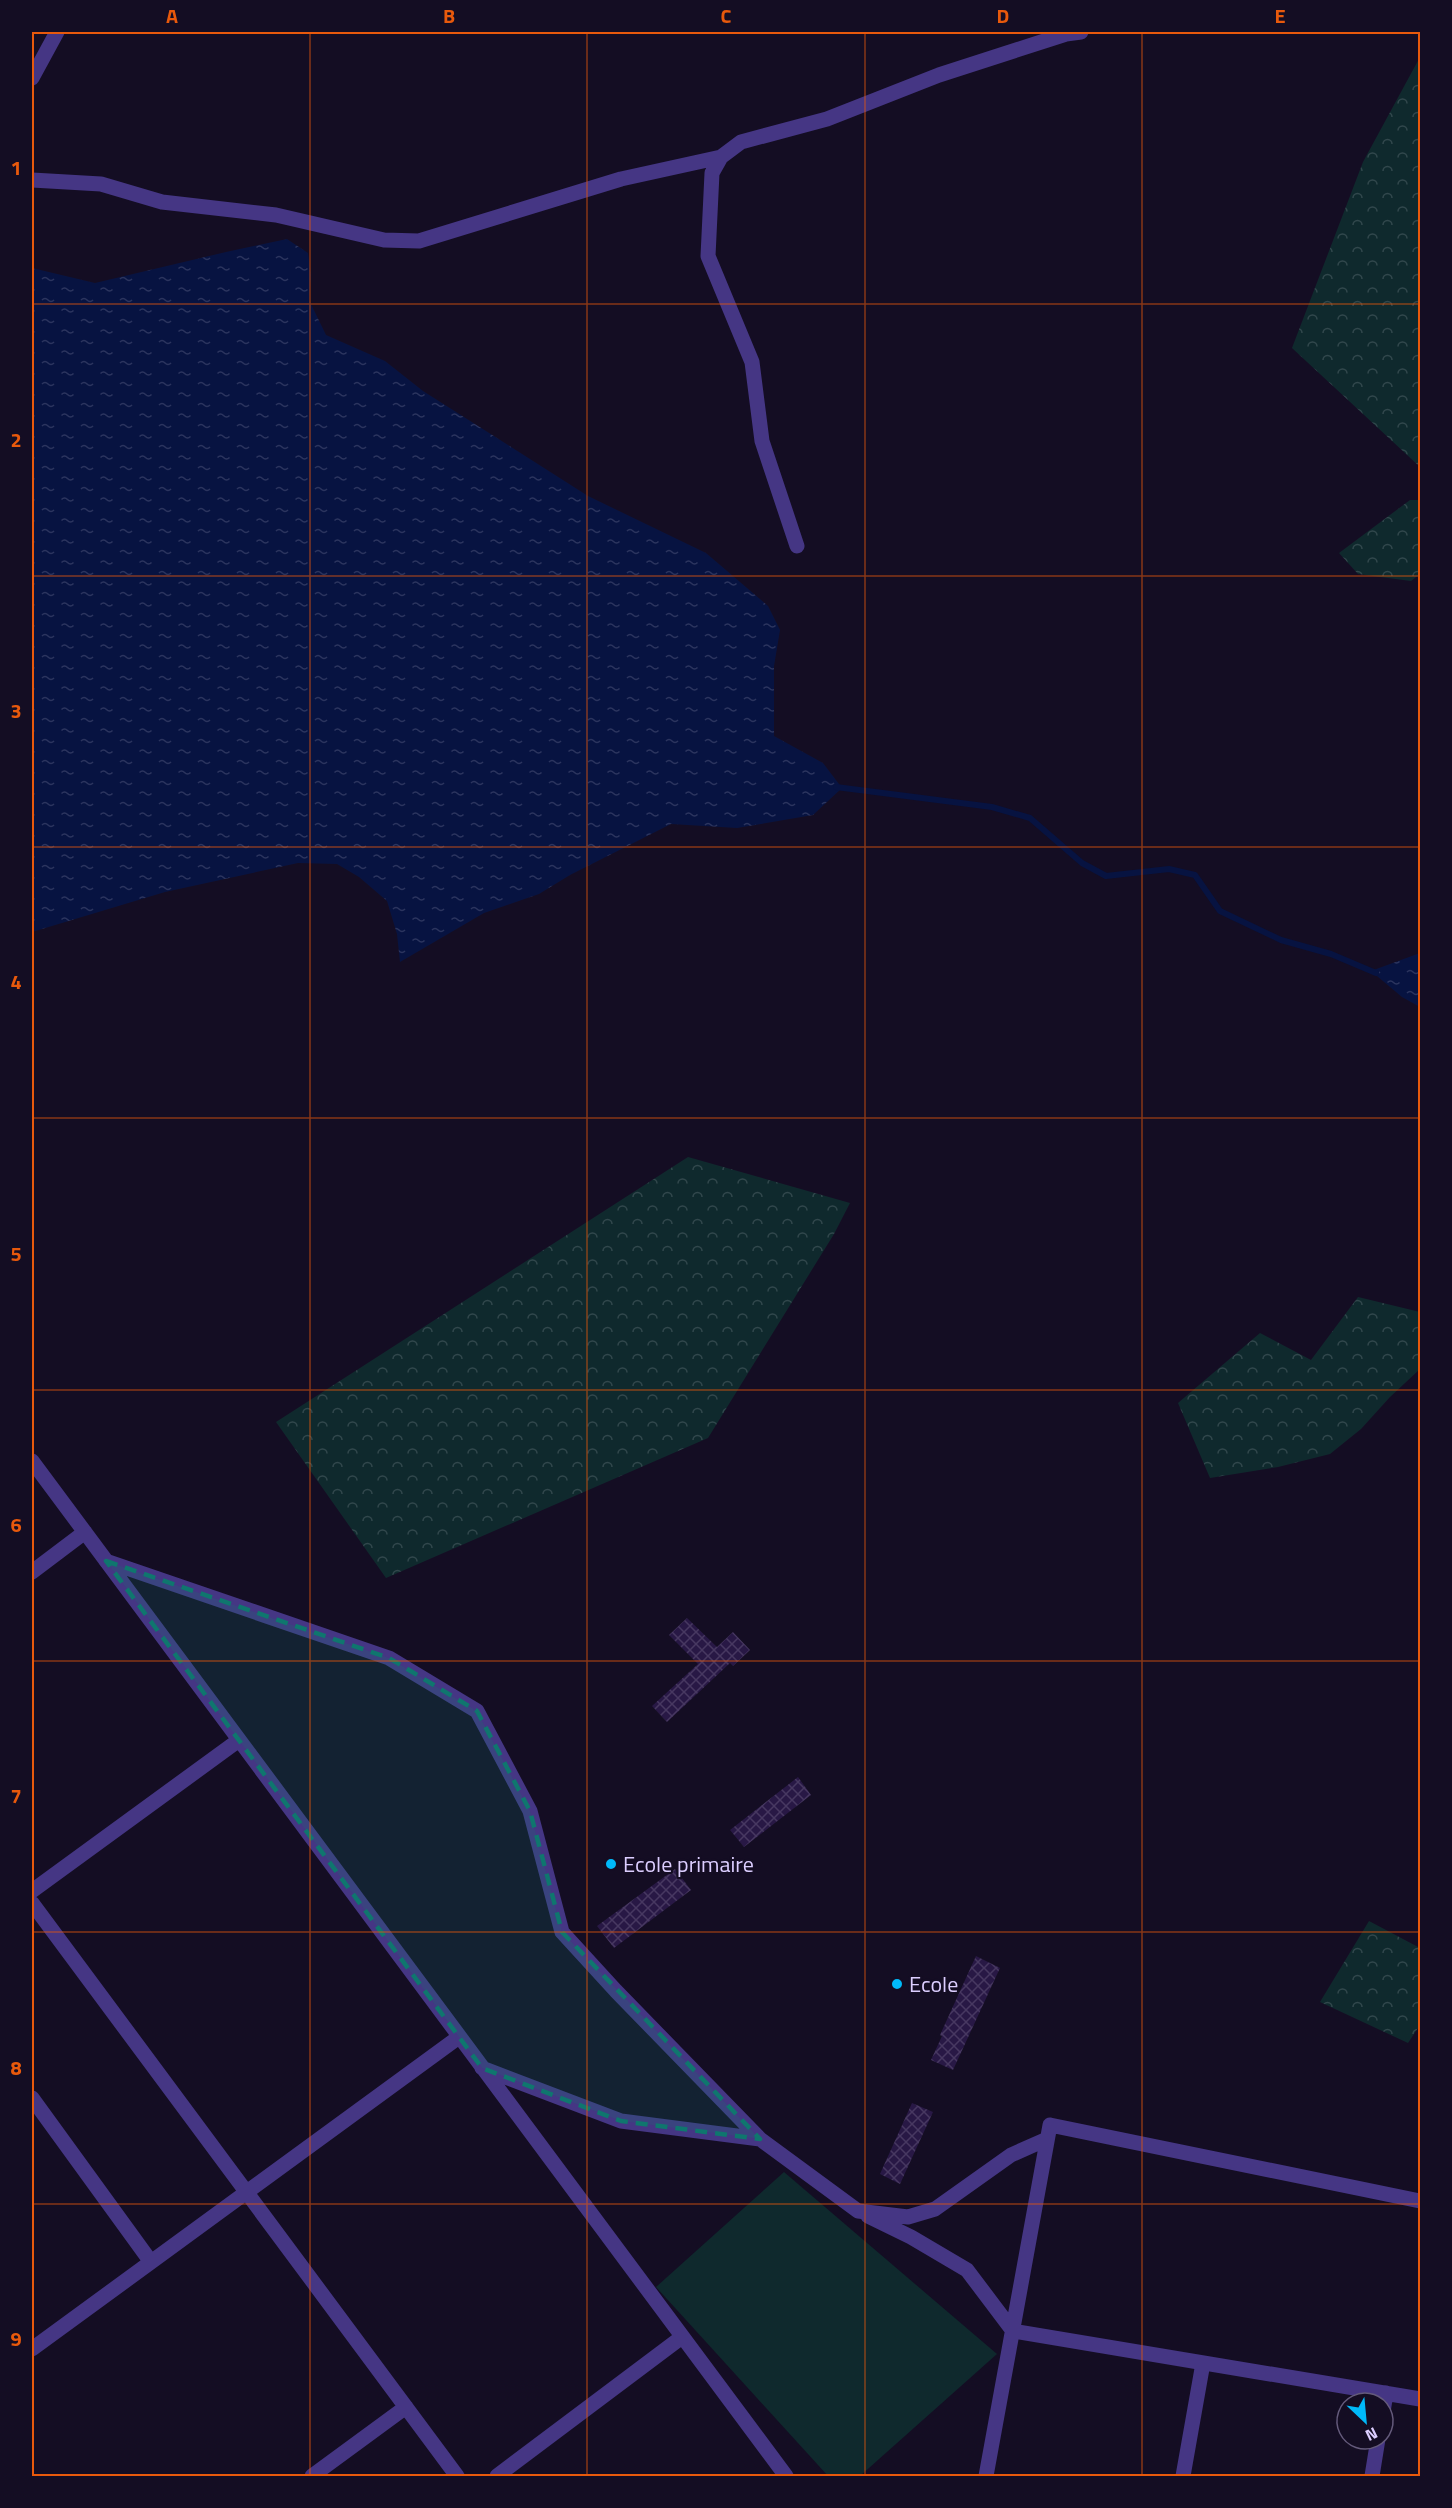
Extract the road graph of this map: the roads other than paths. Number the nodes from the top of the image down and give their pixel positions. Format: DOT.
graph roads {
  1 [pos="57,32"];
  2 [pos="1081,32"];
  3 [pos="32,78"];
  4 [pos="721,157"];
  5 [pos="32,180"];
  6 [pos="797,546"];
  7 [pos="32,1461"];
  8 [pos="85,1532"];
  9 [pos="106,1561"];
  10 [pos="32,1572"];
  11 [pos="239,1740"];
  12 [pos="32,1891"];
  13 [pos="32,1903"];
  14 [pos="459,2037"];
  15 [pos="483,2068"];
  16 [pos="32,2097"];
  17 [pos="760,2139"];
  18 [pos="1047,2139"];
  19 [pos="246,2192"];
  20 [pos="1420,2201"];
  21 [pos="858,2211"];
  22 [pos="151,2262"];
  23 [pos="1012,2331"];
  24 [pos="682,2337"];
  25 [pos="32,2349"];
  26 [pos="1203,2363"];
  27 [pos="1374,2391"];
  28 [pos="1395,2395"];
  29 [pos="1420,2399"];
  30 [pos="406,2407"];
  31 [pos="1376,2451"];
  32 [pos="312,2476"];
  33 [pos="457,2476"];
  34 [pos="497,2476"];
  35 [pos="786,2476"];
  36 [pos="986,2476"];
  37 [pos="1183,2476"];
  38 [pos="1372,2476"];
  1 -- 3 [label="street"];
  2 -- 4 [label="street"];
  4 -- 5 [label="street"];
  4 -- 6 [label="street"];
  7 -- 8 [label="street"];
  8 -- 9 [label="street"];
  8 -- 10 [label="street"];
  9 -- 11 [label="street"];
  9 -- 17 [label="street"];
  11 -- 12 [label="street"];
  11 -- 14 [label="street"];
  13 -- 19 [label="street"];
  14 -- 15 [label="street"];
  14 -- 19 [label="street"];
  15 -- 17 [label="street"];
  15 -- 24 [label="street"];
  16 -- 22 [label="street"];
  17 -- 21 [label="street"];
  18 -- 20 [label="street"];
  18 -- 21 [label="street"];
  18 -- 23 [label="street"];
  19 -- 22 [label="street"];
  19 -- 30 [label="street"];
  21 -- 23 [label="street"];
  22 -- 25 [label="street"];
  23 -- 26 [label="street"];
  23 -- 36 [label="street"];
  24 -- 34 [label="street"];
  24 -- 35 [label="street"];
  26 -- 27 [label="street"];
  26 -- 37 [label="street"];
  28 -- 29 [label="street"];
  30 -- 32 [label="street"];
  30 -- 33 [label="street"];
  31 -- 38 [label="street"];
}
